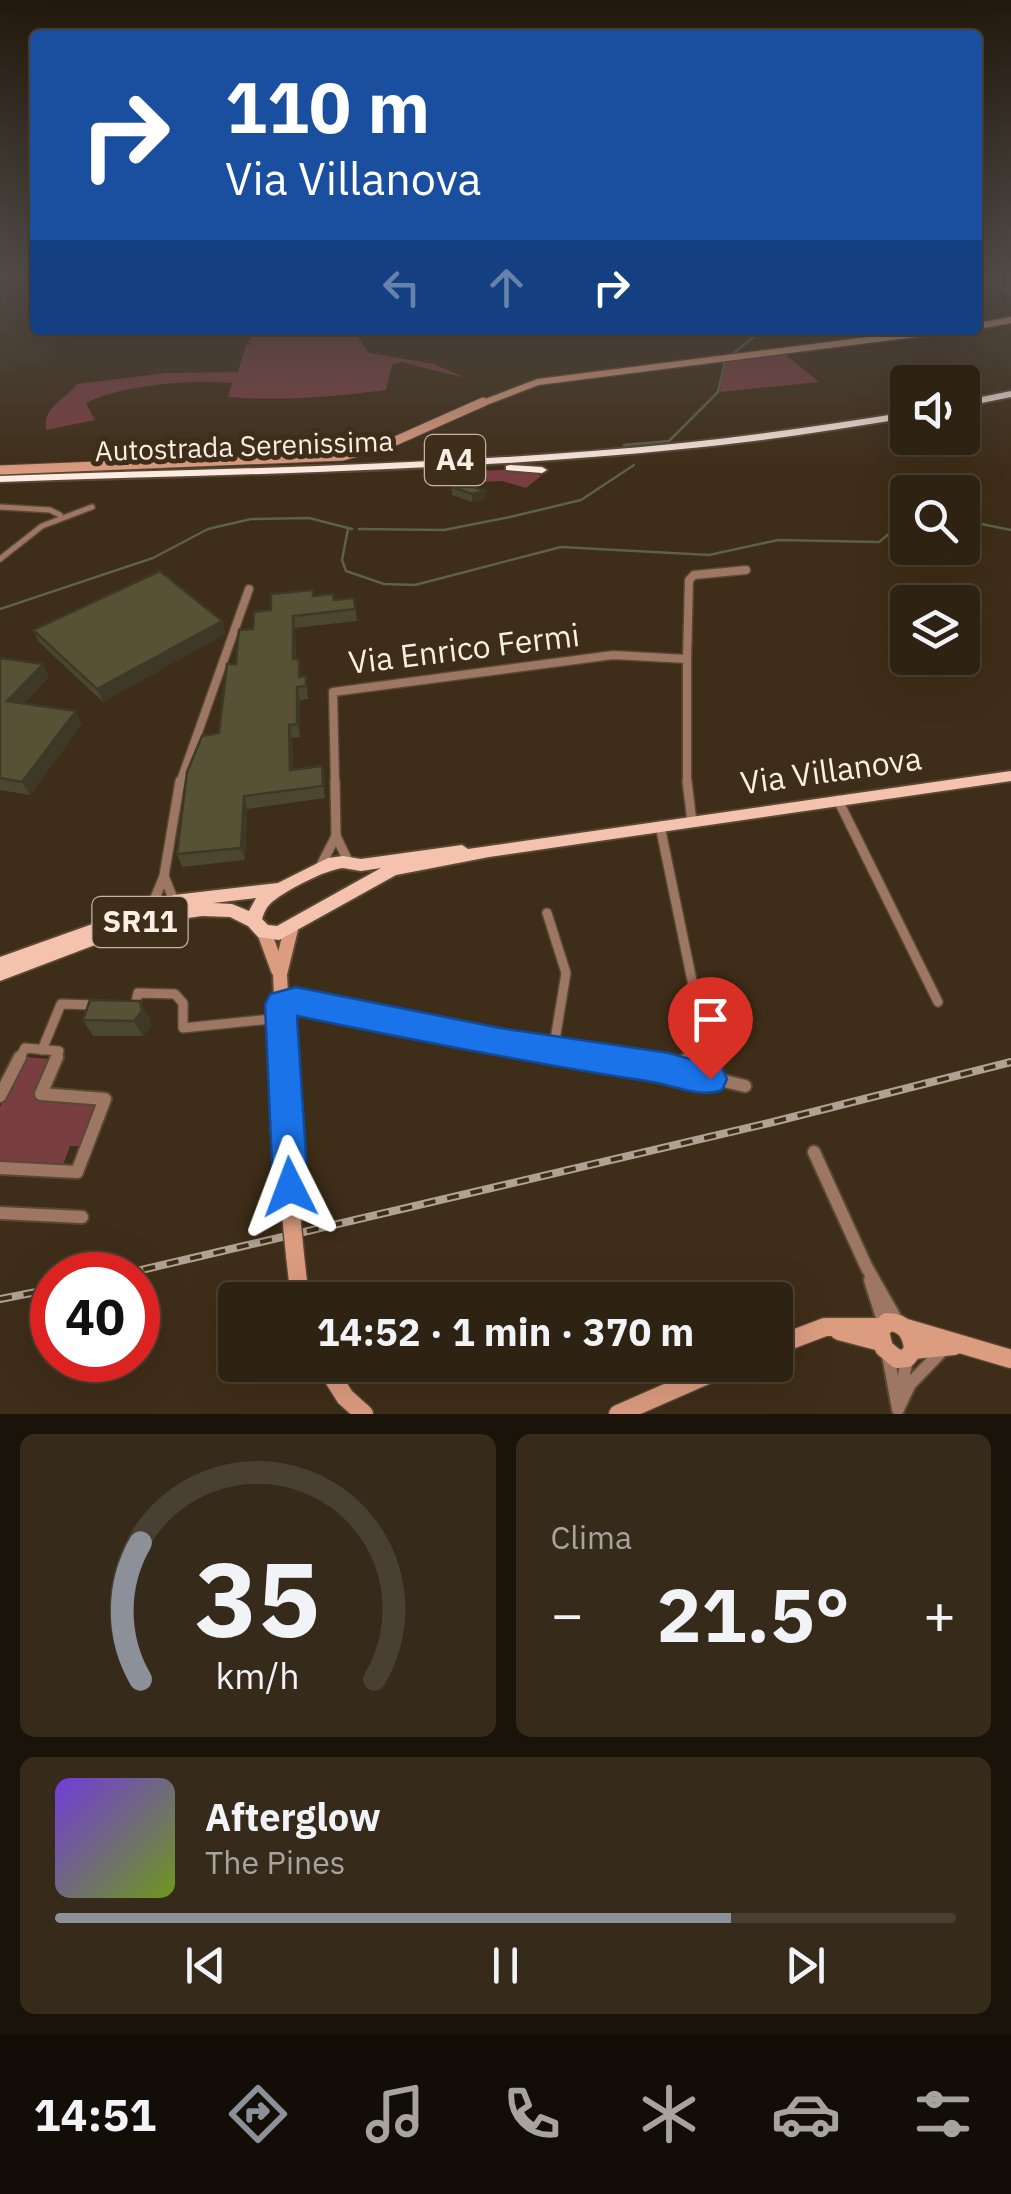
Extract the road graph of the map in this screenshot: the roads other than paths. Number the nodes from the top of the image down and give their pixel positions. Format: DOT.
graph roads {
  1 [pos="850,342"];
  2 [pos="1011,397"];
  3 [pos="980,404"];
  4 [pos="890,420"];
  5 [pos="890,421"];
  6 [pos="674,454"];
  7 [pos="617,466"];
  8 [pos="461,467"];
  9 [pos="0,470"];
  10 [pos="542,470"];
  11 [pos="0,482"];
  12 [pos="0,507"];
  13 [pos="92,507"];
  14 [pos="60,515"];
  15 [pos="0,559"];
  16 [pos="746,570"];
  17 [pos="249,589"];
  18 [pos="687,659"];
  19 [pos="1011,776"];
  20 [pos="838,800"];
  21 [pos="692,822"];
  22 [pos="660,826"];
  23 [pos="336,836"];
  24 [pos="489,851"];
  25 [pos="352,864"];
  26 [pos="318,869"];
  27 [pos="164,876"];
  28 [pos="281,889"];
  29 [pos="358,890"];
  30 [pos="174,901"];
  31 [pos="152,908"];
  32 [pos="547,913"];
  33 [pos="259,926"];
  34 [pos="291,929"];
  35 [pos="0,964"];
  36 [pos="0,974"];
  37 [pos="280,974"];
  38 [pos="938,1002"];
  39 [pos="281,1011"];
  40 [pos="42,1050"];
  41 [pos="553,1052"];
  42 [pos="669,1068"];
  43 [pos="746,1086"];
  44 [pos="0,1096"];
  45 [pos="814,1152"];
  46 [pos="0,1168"];
  47 [pos="0,1213"];
  48 [pos="82,1216"];
  49 [pos="298,1282"];
  50 [pos="895,1338"];
  51 [pos="793,1339"];
  52 [pos="964,1345"];
  53 [pos="1011,1359"];
  54 [pos="336,1382"];
  55 [pos="691,1382"];
  56 [pos="898,1412"];
  57 [pos="364,1414"];
  58 [pos="618,1414"];
  1 -- 9 [label="street"];
  2 -- 3 [label="highway"];
  4 -- 11 [label="highway, Autostrada Serenissima / A4"];
  5 -- 6 [label="highway, Autostrada Serenissima / A4"];
  6 -- 7 [label="highway"];
  6 -- 8 [label="highway, Autostrada Serenissima / A4"];
  8 -- 10 [label="highway"];
  8 -- 11 [label="highway, Autostrada Serenissima / A4"];
  12 -- 14 [label="street"];
  13 -- 14 [label="street"];
  14 -- 15 [label="street"];
  16 -- 18 [label="street"];
  17 -- 27 [label="street"];
  18 -- 21 [label="street"];
  18 -- 23 [label="street, Via Enrico Fermi"];
  19 -- 20 [label="main road, Via Villanova"];
  20 -- 21 [label="main road, Via Villanova"];
  20 -- 38 [label="street"];
  21 -- 22 [label="main road, Via Villanova"];
  22 -- 24 [label="main road, Via Villanova"];
  22 -- 42 [label="street"];
  23 -- 25 [label="street, Via Enrico Fermi"];
  23 -- 26 [label="street"];
  24 -- 25 [label="main road, Via Villanova"];
  24 -- 29 [label="main road, Via Villanova"];
  25 -- 26 [label="main road, Via Villanova"];
  25 -- 29 [label="main road"];
  26 -- 28 [label="main road, Via Villanova"];
  27 -- 30 [label="street"];
  27 -- 31 [label="street"];
  28 -- 30 [label="main road, SR11"];
  28 -- 33 [label="main road"];
  29 -- 34 [label="main road, Via Villanova"];
  30 -- 31 [label="main road, SR11"];
  31 -- 35 [label="main road, SR11"];
  32 -- 41 [label="street"];
  33 -- 34 [label="main road"];
  33 -- 36 [label="main road, SR11"];
  33 -- 37 [label="street"];
  34 -- 37 [label="street"];
  37 -- 39 [label="street"];
  39 -- 40 [label="street"];
  39 -- 41 [label="street"];
  39 -- 49 [label="street, bridge"];
  40 -- 44 [label="street"];
  40 -- 46 [label="street"];
  41 -- 42 [label="street"];
  42 -- 43 [label="street"];
  45 -- 50 [label="street"];
  47 -- 48 [label="street"];
  50 -- 51 [label="street"];
  50 -- 52 [label="street"];
  50 -- 56 [label="street"];
  50 -- 56 [label="street"];
  52 -- 53 [label="street"];
  52 -- 56 [label="street"];
  54 -- 57 [label="street"];
  55 -- 58 [label="street"];
}
